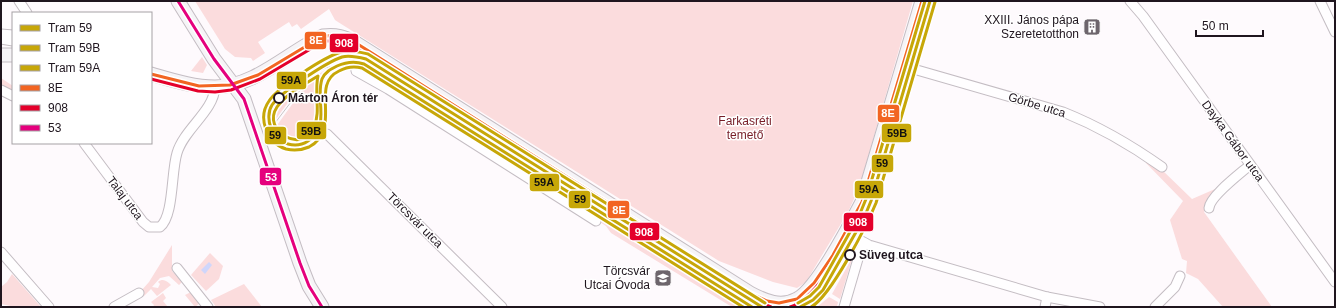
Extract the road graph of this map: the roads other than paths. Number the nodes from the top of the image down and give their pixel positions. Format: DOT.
graph roads {
  1 [pos="19,1"];
  2 [pos="178,1"];
  3 [pos="922,1"];
  4 [pos="1130,1"];
  5 [pos="1320,1"];
  6 [pos="26,12"];
  7 [pos="1335,32"];
  8 [pos="1,34"];
  9 [pos="12,35"];
  10 [pos="1,39"];
  11 [pos="12,41"];
  12 [pos="355,47"];
  13 [pos="12,54"];
  14 [pos="1,55"];
  15 [pos="903,66"];
  16 [pos="152,74"];
  17 [pos="233,84"];
  18 [pos="215,87"];
  19 [pos="1,90"];
  20 [pos="12,96"];
  21 [pos="327,134"];
  22 [pos="85,144"];
  23 [pos="1250,165"];
  24 [pos="1162,167"];
  25 [pos="1209,208"];
  26 [pos="596,221"];
  27 [pos="846,232"];
  28 [pos="865,243"];
  29 [pos="1,252"];
  30 [pos="176,268"];
  31 [pos="1180,276"];
  32 [pos="1335,282"];
  33 [pos="139,293"];
  34 [pos="1047,297"];
  35 [pos="49,307"];
  36 [pos="114,307"];
  37 [pos="208,307"];
  38 [pos="322,307"];
  39 [pos="502,307"];
  40 [pos="844,307"];
  41 [pos="1044,307"];
  42 [pos="1100,307"];
  43 [pos="1155,307"];
  1 -- 6 [label="street"];
  2 -- 17 [label="street"];
  3 -- 15 [label="street"];
  4 -- 23 [label="street, Dayka Gábor utca"];
  5 -- 7 [label="street"];
  8 -- 9 [label="street"];
  10 -- 11 [label="street"];
  12 -- 17 [label="street"];
  12 -- 26 [label="street"];
  12 -- 27 [label="street"];
  13 -- 14 [label="street"];
  15 -- 24 [label="street, Görbe utca"];
  15 -- 27 [label="street"];
  16 -- 18 [label="street"];
  17 -- 18 [label="street"];
  17 -- 38 [label="street"];
  18 -- 22 [label="street, Talaj utca"];
  19 -- 20 [label="street"];
  21 -- 39 [label="street, Törcsvár utca"];
  23 -- 25 [label="street"];
  23 -- 32 [label="street, Dayka Gábor utca"];
  27 -- 28 [label="street"];
  28 -- 34 [label="street"];
  28 -- 40 [label="street"];
  29 -- 35 [label="street"];
  30 -- 37 [label="street"];
  31 -- 43 [label="street"];
  33 -- 36 [label="street"];
  34 -- 41 [label="street"];
  34 -- 42 [label="street"];
}
